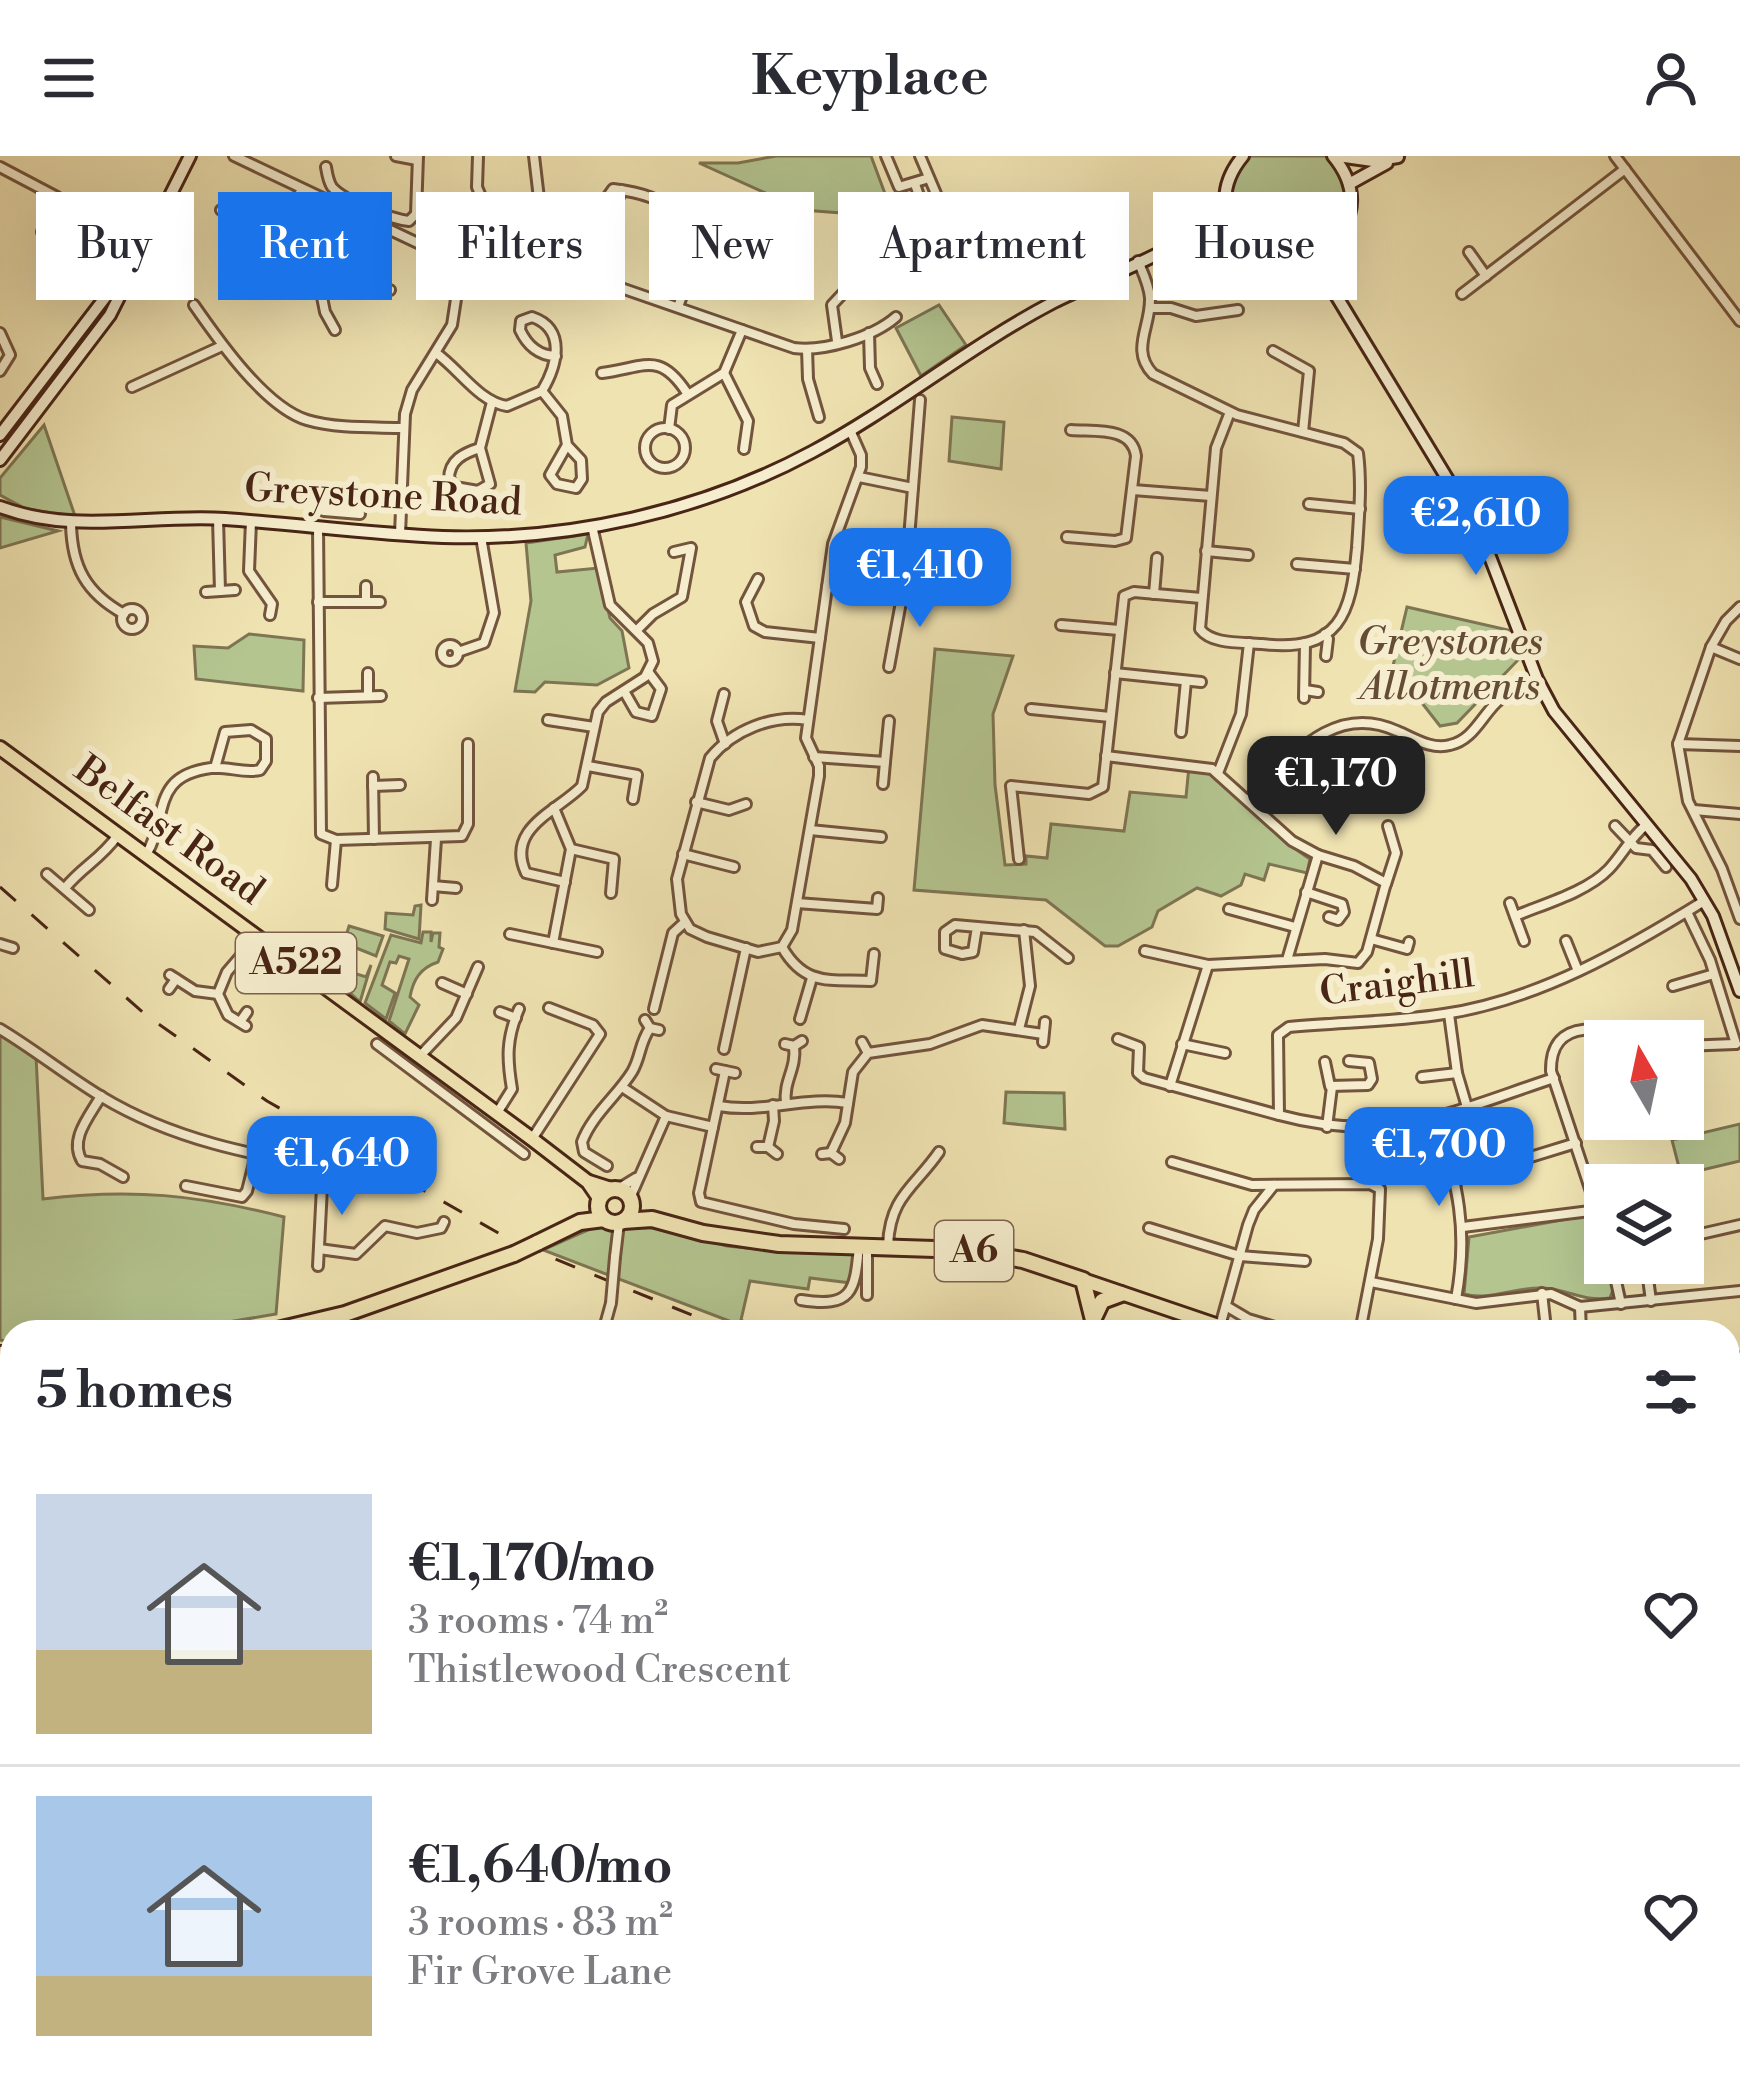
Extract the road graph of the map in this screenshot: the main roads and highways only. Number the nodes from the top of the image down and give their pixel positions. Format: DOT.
graph roads {
  1 [pos="190,156"];
  2 [pos="1243,156"];
  3 [pos="1336,156"];
  4 [pos="1399,156"];
  5 [pos="1234,162"];
  6 [pos="1349,184"];
  7 [pos="172,192"];
  8 [pos="1227,192"];
  9 [pos="1349,192"];
  10 [pos="1153,254"];
  11 [pos="102,300"];
  12 [pos="118,300"];
  13 [pos="1339,300"];
  14 [pos="2,428"];
  15 [pos="0,460"];
  16 [pos="0,507"];
  17 [pos="0,748"];
  18 [pos="1740,991"];
  19 [pos="615,1196"];
  20 [pos="652,1219"];
  21 [pos="580,1222"];
  22 [pos="615,1223"];
  23 [pos="1083,1280"];
  24 [pos="1121,1294"];
  25 [pos="317,1320"];
  26 [pos="1092,1320"];
  27 [pos="1096,1320"];
  28 [pos="1197,1320"];
  1 -- 7 [label="main road"];
  2 -- 5 [label="main road"];
  3 -- 4 [label="main road"];
  3 -- 6 [label="main road"];
  4 -- 6 [label="main road"];
  5 -- 8 [label="main road"];
  6 -- 9 [label="main road"];
  10 -- 16 [label="main road, Greystone Road"];
  11 -- 14 [label="main road"];
  12 -- 15 [label="main road"];
  13 -- 18 [label="main road"];
  17 -- 19 [label="main road, Belfast Road / A522"];
  19 -- 20 [label="highway, Belfast Road / A6"];
  19 -- 21 [label="highway, A6"];
  19 -- 22 [label="highway"];
  19 -- 22 [label="highway"];
  20 -- 22 [label="highway, Belfast Road / A6"];
  20 -- 23 [label="highway, Belfast Road / A6"];
  21 -- 22 [label="highway, A6"];
  21 -- 25 [label="highway, A6, bridge"];
  23 -- 24 [label="main road, Belfast Road / A6"];
  23 -- 26 [label="highway"];
  24 -- 27 [label="highway"];
  24 -- 28 [label="main road, Belfast Road / A6"];
}
